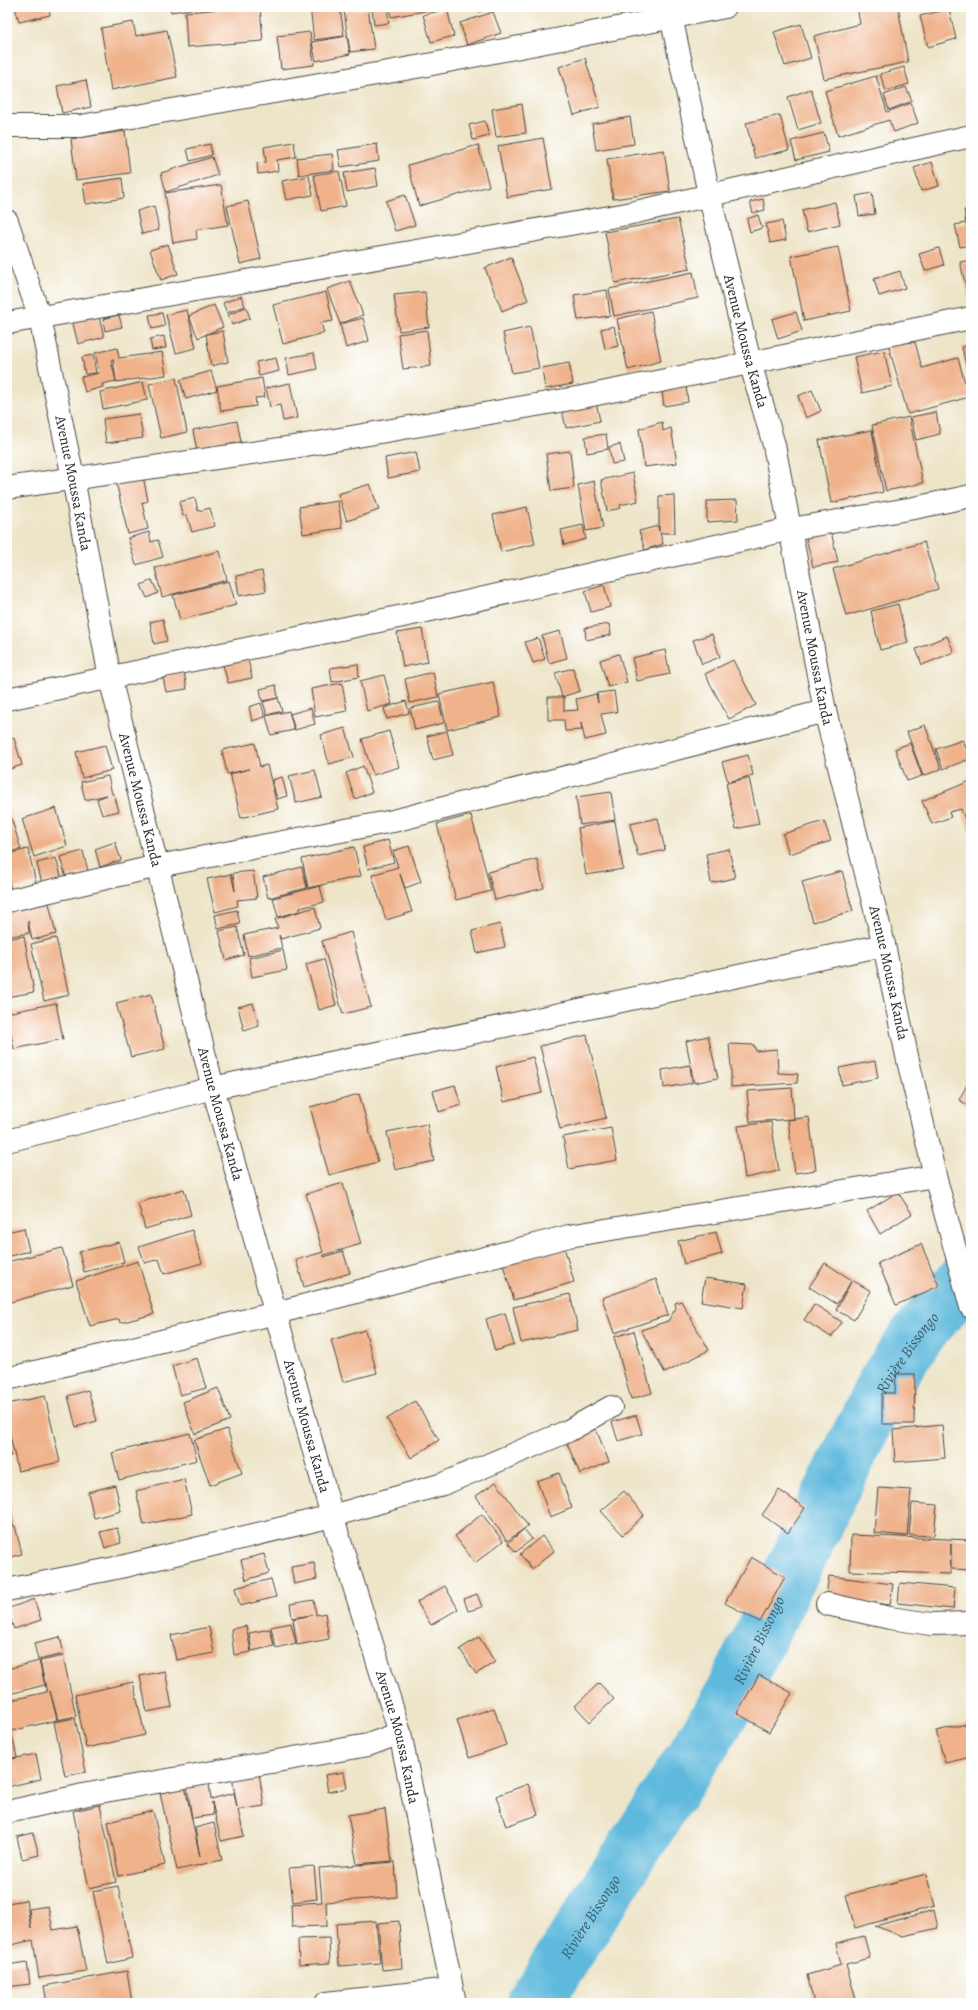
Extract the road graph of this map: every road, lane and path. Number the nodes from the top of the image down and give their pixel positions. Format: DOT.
graph roads {
  1 [pos="725,7"];
  2 [pos="670,13"];
  3 [pos="7,126"];
  4 [pos="971,136"];
  5 [pos="709,194"];
  6 [pos="7,221"];
  7 [pos="40,318"];
  8 [pos="971,318"];
  9 [pos="7,323"];
  10 [pos="750,362"];
  11 [pos="73,478"];
  12 [pos="7,488"];
  13 [pos="971,496"];
  14 [pos="791,529"];
  15 [pos="110,678"];
  16 [pos="7,699"];
  17 [pos="825,711"];
  18 [pos="158,866"];
  19 [pos="7,901"];
  20 [pos="884,945"];
  21 [pos="213,1088"];
  22 [pos="7,1141"];
  23 [pos="935,1176"];
  24 [pos="971,1306"];
  25 [pos="276,1314"];
  26 [pos="7,1379"];
  27 [pos="611,1407"];
  28 [pos="332,1516"];
  29 [pos="7,1590"];
  30 [pos="827,1604"];
  31 [pos="971,1623"];
  32 [pos="400,1733"];
  33 [pos="7,1812"];
  34 [pos="453,1996"];
  35 [pos="326,2003"];
  1 -- 2 [label="street"];
  2 -- 3 [label="street"];
  2 -- 5 [label="street, Avenue Moussa Kanda"];
  4 -- 5 [label="street"];
  5 -- 7 [label="street"];
  5 -- 10 [label="street, Avenue Moussa Kanda"];
  6 -- 7 [label="street, Avenue Moussa Kanda"];
  7 -- 9 [label="street"];
  7 -- 11 [label="street, Avenue Moussa Kanda"];
  8 -- 10 [label="street"];
  10 -- 11 [label="street"];
  10 -- 14 [label="street, Avenue Moussa Kanda"];
  11 -- 12 [label="street"];
  11 -- 15 [label="street, Avenue Moussa Kanda"];
  13 -- 14 [label="street"];
  14 -- 15 [label="street"];
  14 -- 17 [label="street, Avenue Moussa Kanda"];
  15 -- 16 [label="street"];
  15 -- 18 [label="street, Avenue Moussa Kanda"];
  17 -- 18 [label="street"];
  17 -- 20 [label="street, Avenue Moussa Kanda"];
  18 -- 19 [label="street"];
  18 -- 21 [label="street, Avenue Moussa Kanda"];
  20 -- 21 [label="street"];
  20 -- 23 [label="street, Avenue Moussa Kanda"];
  21 -- 22 [label="street"];
  21 -- 25 [label="street, Avenue Moussa Kanda"];
  23 -- 24 [label="street, Avenue Moussa Kanda"];
  23 -- 25 [label="street"];
  25 -- 26 [label="street"];
  25 -- 28 [label="street, Avenue Moussa Kanda"];
  27 -- 28 [label="street"];
  28 -- 29 [label="street"];
  28 -- 32 [label="street, Avenue Moussa Kanda"];
  30 -- 31 [label="street"];
  32 -- 33 [label="street"];
  32 -- 34 [label="street, Avenue Moussa Kanda"];
  34 -- 35 [label="street"];
}
